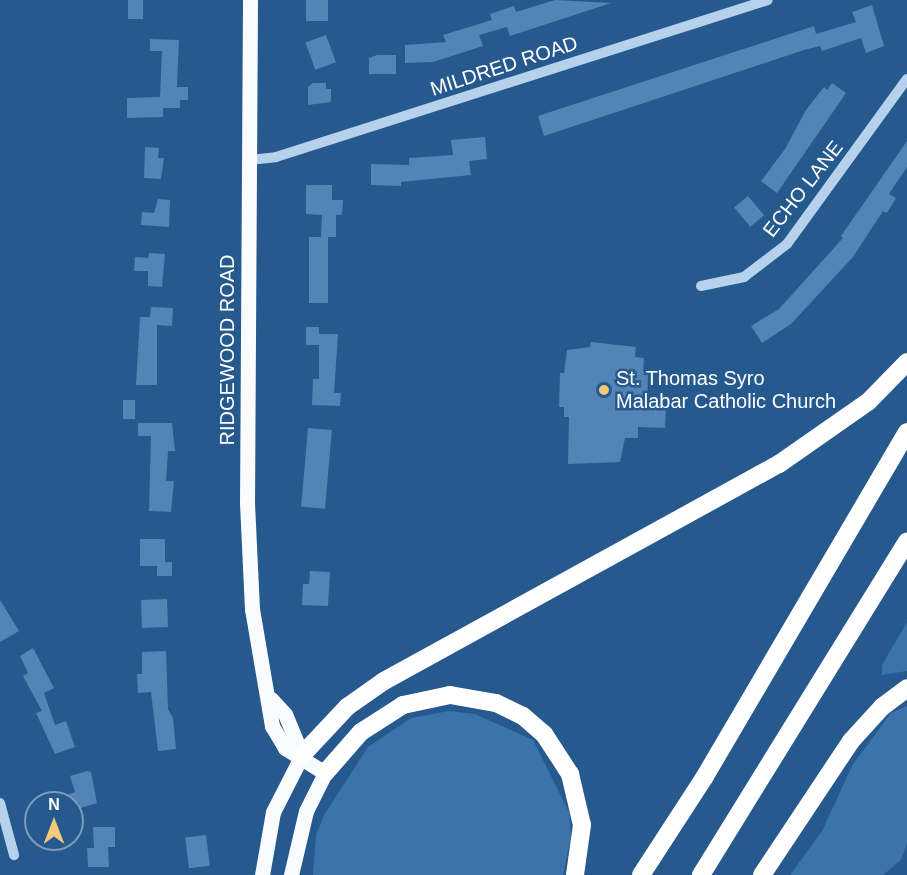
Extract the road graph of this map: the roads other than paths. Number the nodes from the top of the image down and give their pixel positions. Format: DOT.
graph roads {
  1 [pos="250,0"];
  2 [pos="768,0"];
  3 [pos="907,79"];
  4 [pos="249,160"];
  5 [pos="701,285"];
  6 [pos="907,362"];
  7 [pos="907,432"];
  8 [pos="907,542"];
  9 [pos="907,688"];
  10 [pos="302,755"];
  11 [pos="325,773"];
  12 [pos="0,803"];
  13 [pos="14,855"];
  14 [pos="262,875"];
  15 [pos="291,875"];
  16 [pos="575,875"];
  17 [pos="641,875"];
  18 [pos="701,875"];
  19 [pos="762,875"];
  1 -- 4 [label="main road, RIDGEWOOD ROAD"];
  2 -- 4 [label="street, MILDRED ROAD"];
  3 -- 5 [label="street, ECHO LANE"];
  4 -- 10 [label="main road, RIDGEWOOD ROAD"];
  6 -- 10 [label="highway"];
  7 -- 17 [label="highway"];
  8 -- 18 [label="highway"];
  9 -- 19 [label="highway"];
  10 -- 11 [label="main road, RIDGEWOOD ROAD"];
  10 -- 14 [label="main road"];
  11 -- 15 [label="main road"];
  11 -- 16 [label="highway"];
  12 -- 13 [label="street"];
}
